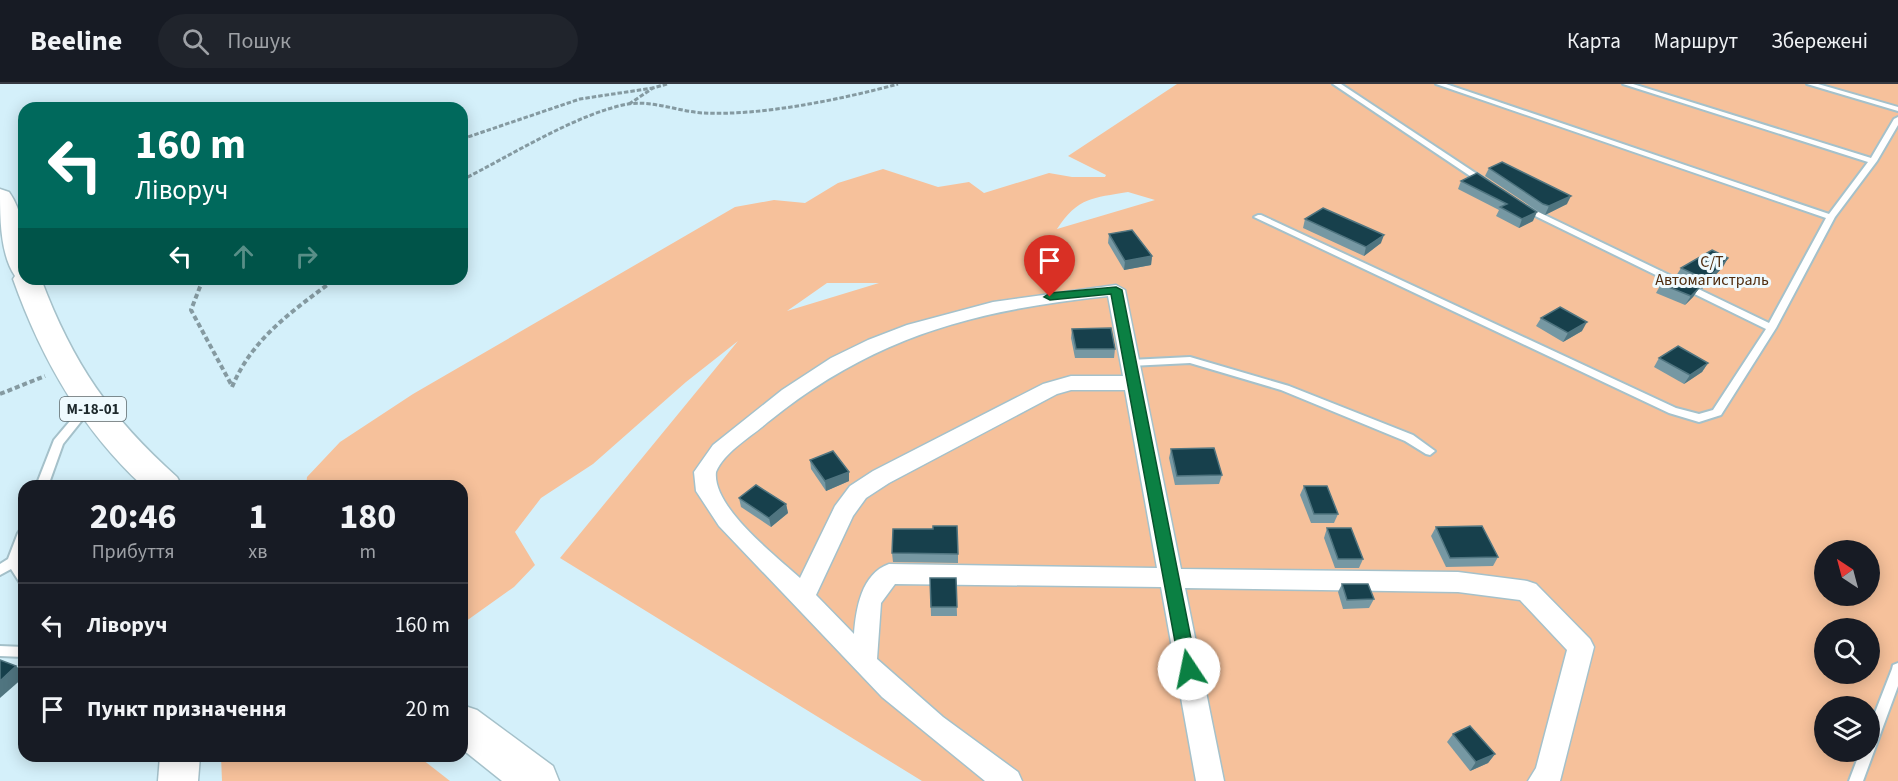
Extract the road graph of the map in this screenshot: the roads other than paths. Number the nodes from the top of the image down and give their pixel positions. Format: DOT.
graph roads {
  1 [pos="1336,84"];
  2 [pos="1439,84"];
  3 [pos="1626,84"];
  4 [pos="1810,84"];
  5 [pos="1898,109"];
  6 [pos="1898,119"];
  7 [pos="1873,160"];
  8 [pos="1495,189"];
  9 [pos="0,197"];
  10 [pos="1515,203"];
  11 [pos="1258,217"];
  12 [pos="1831,217"];
  13 [pos="18,252"];
  14 [pos="29,285"];
  15 [pos="1770,328"];
  16 [pos="1132,373"];
  17 [pos="90,404"];
  18 [pos="1431,451"];
  19 [pos="44,480"];
  20 [pos="159,480"];
  21 [pos="18,549"];
  22 [pos="13,562"];
  23 [pos="0,570"];
  24 [pos="18,570"];
  25 [pos="1171,579"];
  26 [pos="803,597"];
  27 [pos="0,651"];
  28 [pos="18,652"];
  29 [pos="864,661"];
  30 [pos="1897,675"];
  31 [pos="1880,718"];
  32 [pos="468,729"];
  33 [pos="180,762"];
  34 [pos="1863,762"];
  35 [pos="178,781"];
  36 [pos="537,781"];
  37 [pos="1008,781"];
  38 [pos="1210,781"];
  39 [pos="1542,781"];
  40 [pos="1856,781"];
  1 -- 8 [label="lane"];
  2 -- 12 [label="lane"];
  3 -- 7 [label="lane"];
  4 -- 5 [label="lane"];
  6 -- 7 [label="lane"];
  7 -- 12 [label="lane"];
  9 -- 13 [label="highway"];
  10 -- 15 [label="lane"];
  11 -- 15 [label="lane"];
  12 -- 15 [label="lane"];
  14 -- 17 [label="highway, М-18-01"];
  16 -- 18 [label="lane"];
  16 -- 25 [label="street"];
  16 -- 26 [label="street"];
  16 -- 26 [label="street"];
  17 -- 19 [label="lane"];
  17 -- 20 [label="highway, М-18-01"];
  21 -- 22 [label="lane"];
  22 -- 23 [label="lane"];
  22 -- 24 [label="lane"];
  25 -- 29 [label="street"];
  25 -- 38 [label="street"];
  25 -- 39 [label="street"];
  26 -- 29 [label="street"];
  27 -- 28 [label="lane"];
  29 -- 37 [label="street"];
  30 -- 31 [label="lane"];
  32 -- 36 [label="highway"];
  33 -- 35 [label="street"];
  34 -- 40 [label="lane"];
}
